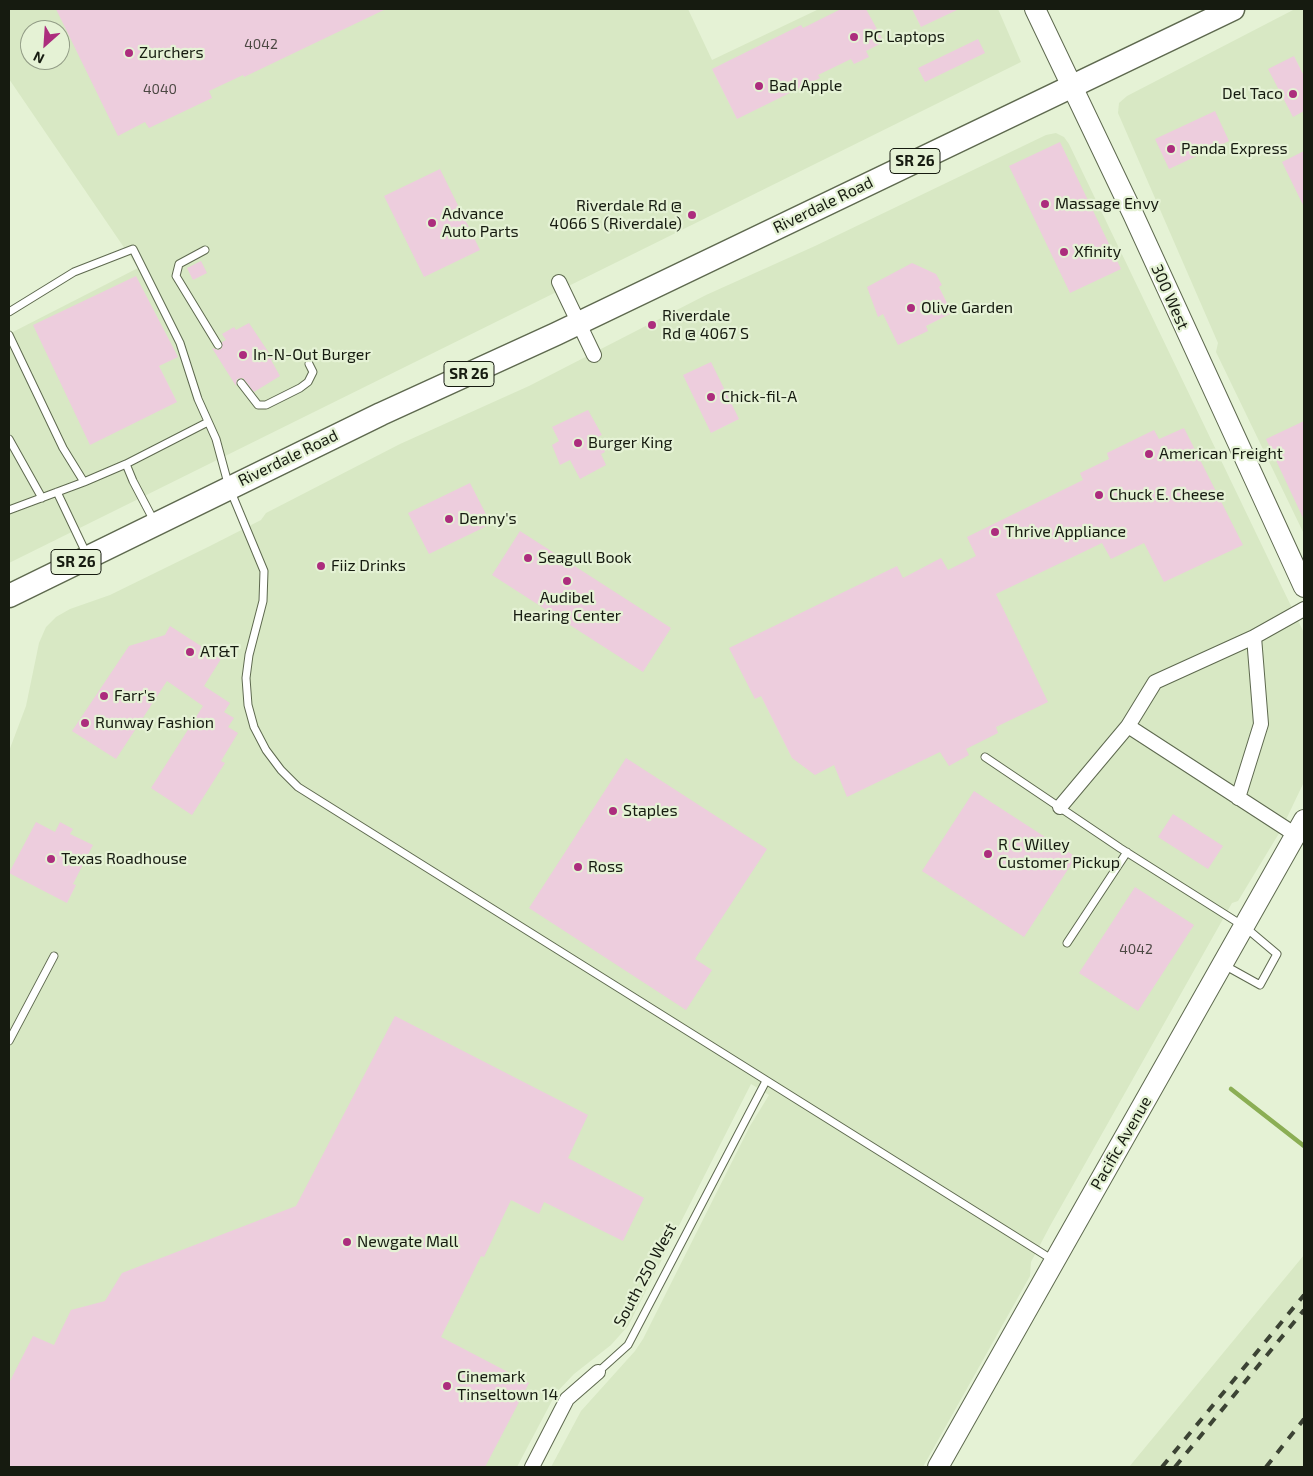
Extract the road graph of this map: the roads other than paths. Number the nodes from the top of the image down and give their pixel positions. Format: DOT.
graph roads {
  1 [pos="1035,9"];
  2 [pos="1219,12"];
  3 [pos="1072,86"];
  4 [pos="205,250"];
  5 [pos="559,282"];
  6 [pos="9,312"];
  7 [pos="578,322"];
  8 [pos="9,335"];
  9 [pos="218,344"];
  10 [pos="594,355"];
  11 [pos="309,364"];
  12 [pos="241,383"];
  13 [pos="208,422"];
  14 [pos="9,439"];
  15 [pos="126,464"];
  16 [pos="84,482"];
  17 [pos="229,487"];
  18 [pos="57,492"];
  19 [pos="42,498"];
  20 [pos="9,510"];
  21 [pos="156,524"];
  22 [pos="88,556"];
  23 [pos="1304,587"];
  24 [pos="16,592"];
  25 [pos="1304,609"];
  26 [pos="1254,637"];
  27 [pos="1128,726"];
  28 [pos="985,757"];
  29 [pos="1238,798"];
  30 [pos="1060,807"];
  31 [pos="1300,828"];
  32 [pos="1127,852"];
  33 [pos="1245,927"];
  34 [pos="1067,943"];
  35 [pos="54,956"];
  36 [pos="1223,965"];
  37 [pos="9,1041"];
  38 [pos="766,1081"];
  39 [pos="1054,1260"];
  40 [pos="598,1372"];
  41 [pos="532,1467"];
  42 [pos="938,1467"];
  1 -- 3 [label="street, 300 West"];
  2 -- 3 [label="main road, SR 26"];
  3 -- 7 [label="main road, Riverdale Road / SR 26"];
  3 -- 23 [label="street, 300 West"];
  4 -- 9 [label="lane"];
  5 -- 7 [label="street"];
  6 -- 13 [label="lane"];
  7 -- 10 [label="street"];
  7 -- 17 [label="main road, Riverdale Road / SR 26"];
  8 -- 16 [label="lane"];
  11 -- 12 [label="lane"];
  13 -- 15 [label="lane"];
  13 -- 17 [label="lane"];
  14 -- 19 [label="lane"];
  15 -- 16 [label="lane"];
  15 -- 21 [label="lane"];
  16 -- 18 [label="lane"];
  17 -- 21 [label="main road, Riverdale Road / SR 26"];
  17 -- 38 [label="lane"];
  18 -- 19 [label="lane"];
  18 -- 22 [label="lane"];
  19 -- 20 [label="lane"];
  21 -- 22 [label="main road, Riverdale Road / SR 26"];
  22 -- 24 [label="main road, Riverdale Road / SR 26"];
  25 -- 26 [label="street"];
  26 -- 27 [label="street"];
  26 -- 29 [label="street"];
  27 -- 29 [label="street"];
  27 -- 30 [label="street"];
  28 -- 30 [label="lane"];
  29 -- 31 [label="street"];
  30 -- 32 [label="lane"];
  31 -- 33 [label="street, Pacific Avenue"];
  32 -- 33 [label="lane"];
  32 -- 34 [label="lane"];
  33 -- 36 [label="street, Pacific Avenue"];
  33 -- 36 [label="lane"];
  35 -- 37 [label="lane"];
  36 -- 39 [label="street, Pacific Avenue"];
  38 -- 39 [label="lane"];
  38 -- 40 [label="lane, South 250 West"];
  39 -- 42 [label="street, Pacific Avenue"];
  40 -- 41 [label="street, South 250 West"];
}
